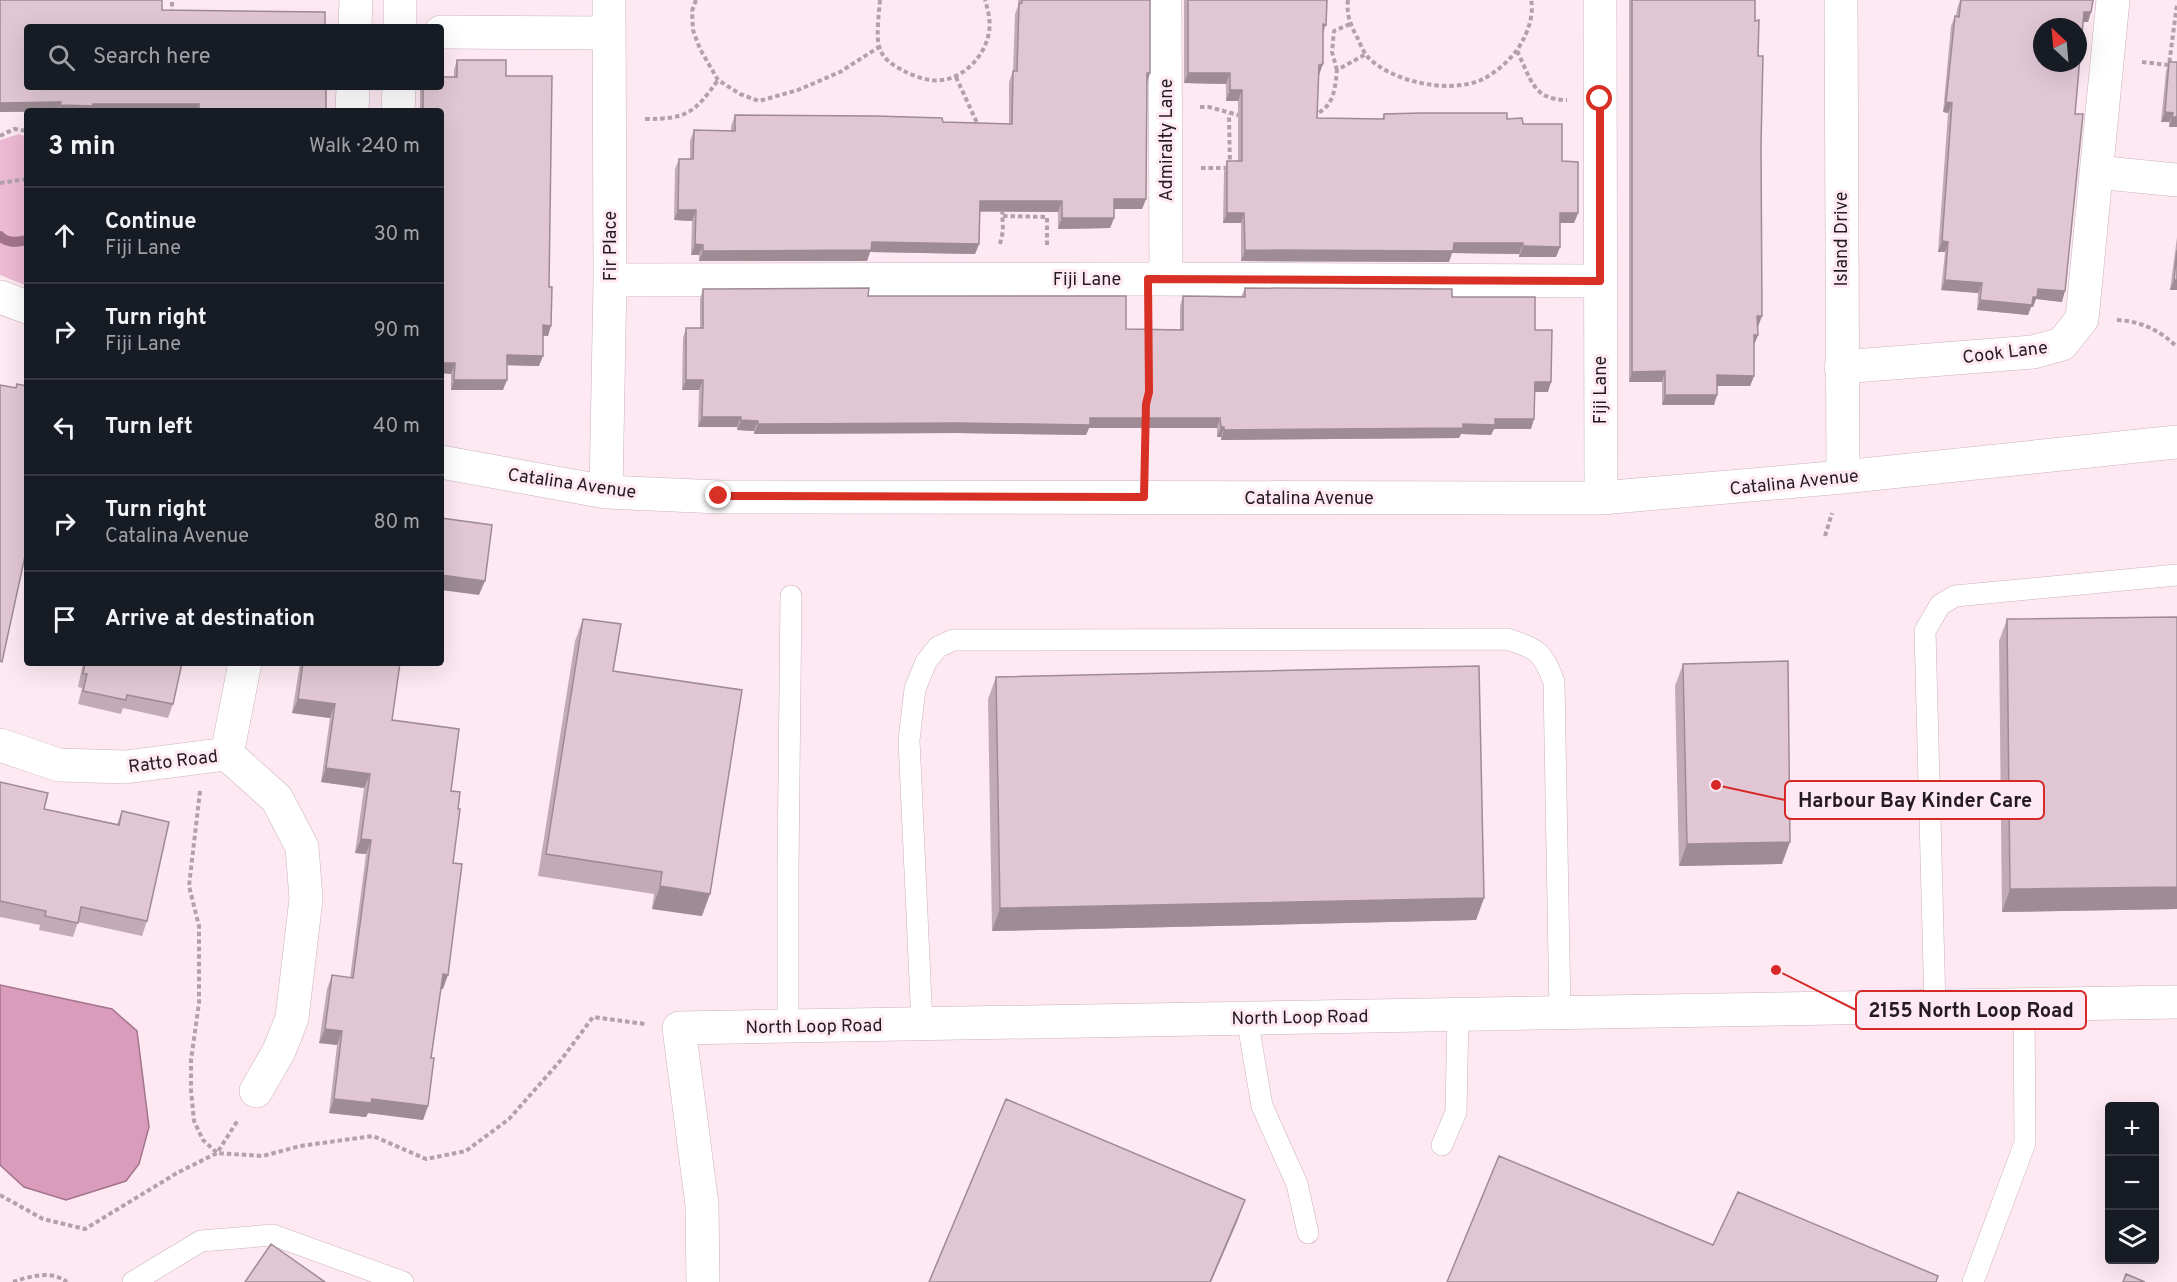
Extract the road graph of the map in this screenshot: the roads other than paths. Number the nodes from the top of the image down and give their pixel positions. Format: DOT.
graph roads {
  1 [pos="356,0"];
  2 [pos="400,0"];
  3 [pos="609,0"];
  4 [pos="1165,0"];
  5 [pos="1600,0"];
  6 [pos="1840,0"];
  7 [pos="2113,0"];
  8 [pos="355,24"];
  9 [pos="400,24"];
  10 [pos="444,32"];
  11 [pos="609,33"];
  12 [pos="352,90"];
  13 [pos="399,90"];
  14 [pos="352,108"];
  15 [pos="398,108"];
  16 [pos="2096,172"];
  17 [pos="2177,180"];
  18 [pos="1157,279"];
  19 [pos="610,280"];
  20 [pos="1600,281"];
  21 [pos="0,297"];
  22 [pos="24,307"];
  23 [pos="1841,367"];
  24 [pos="2177,442"];
  25 [pos="444,463"];
  26 [pos="1843,477"];
  27 [pos="606,492"];
  28 [pos="1601,498"];
  29 [pos="2177,575"];
  30 [pos="790,596"];
  31 [pos="244,666"];
  32 [pos="0,745"];
  33 [pos="216,755"];
  34 [pos="2177,1002"];
  35 [pos="2024,1004"];
  36 [pos="1935,1006"];
  37 [pos="1560,1012"];
  38 [pos="1458,1014"];
  39 [pos="1247,1018"];
  40 [pos="922,1024"];
  41 [pos="788,1026"];
  42 [pos="256,1091"];
  43 [pos="1442,1145"];
  44 [pos="1308,1233"];
  45 [pos="133,1282"];
  46 [pos="403,1282"];
  47 [pos="703,1282"];
  48 [pos="1973,1282"];
  1 -- 8 [label="street"];
  2 -- 9 [label="street"];
  3 -- 11 [label="street, Fir Place"];
  4 -- 18 [label="street, Admiralty Lane"];
  5 -- 20 [label="street, Fiji Lane"];
  6 -- 23 [label="street, Island Drive"];
  7 -- 16 [label="street"];
  10 -- 11 [label="street"];
  11 -- 19 [label="street, Fir Place"];
  12 -- 14 [label="street"];
  13 -- 15 [label="street"];
  16 -- 17 [label="street"];
  16 -- 23 [label="street, Cook Lane"];
  18 -- 19 [label="street, Fiji Lane"];
  18 -- 20 [label="street, Fiji Lane"];
  19 -- 27 [label="street, Fir Place"];
  20 -- 28 [label="street, Fiji Lane"];
  21 -- 22 [label="street"];
  23 -- 26 [label="street, Island Drive"];
  24 -- 26 [label="street, Catalina Avenue"];
  25 -- 27 [label="street, Catalina Avenue"];
  26 -- 28 [label="street, Catalina Avenue"];
  27 -- 28 [label="street, Catalina Avenue"];
  29 -- 36 [label="lane"];
  30 -- 41 [label="lane"];
  31 -- 33 [label="street"];
  32 -- 33 [label="street, Ratto Road"];
  33 -- 42 [label="street, Ratto Road"];
  34 -- 35 [label="street, North Loop Road"];
  35 -- 36 [label="street, North Loop Road"];
  35 -- 48 [label="lane"];
  36 -- 37 [label="street, North Loop Road"];
  37 -- 38 [label="street, North Loop Road"];
  37 -- 40 [label="lane"];
  38 -- 39 [label="street, North Loop Road"];
  38 -- 43 [label="lane"];
  39 -- 40 [label="street, North Loop Road"];
  39 -- 44 [label="lane"];
  40 -- 41 [label="street, North Loop Road"];
  41 -- 47 [label="street, North Loop Road"];
  45 -- 46 [label="lane"];
}
